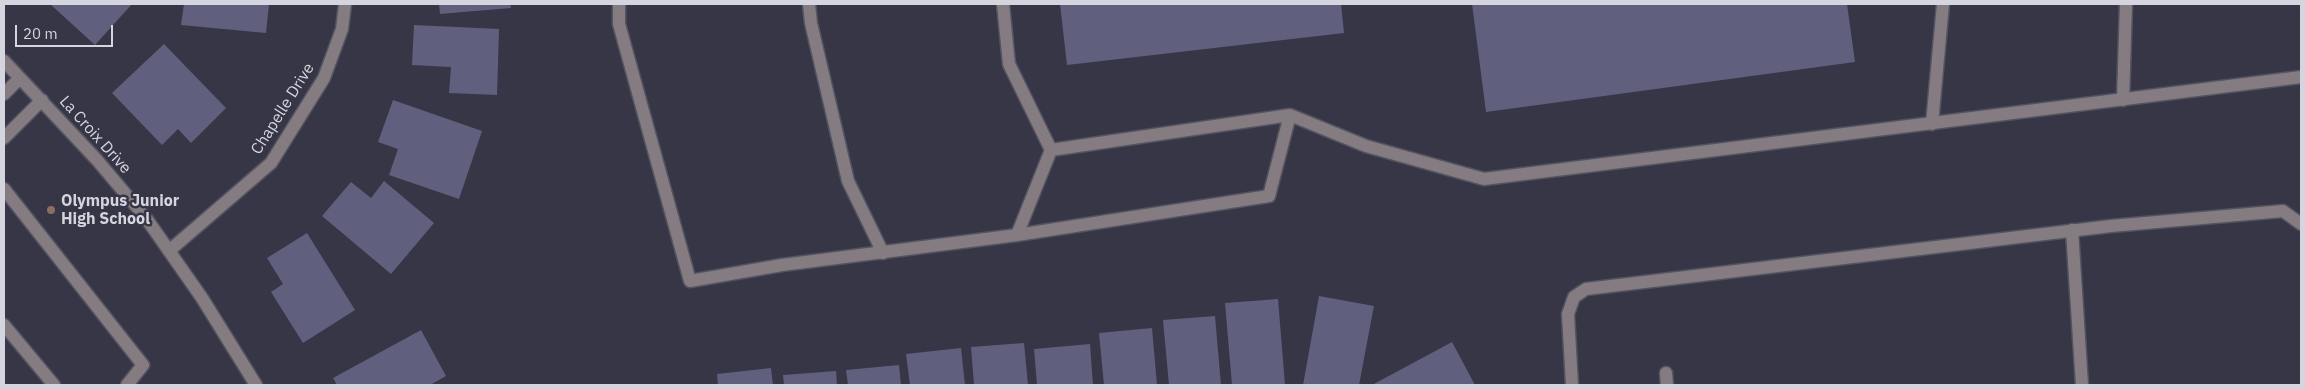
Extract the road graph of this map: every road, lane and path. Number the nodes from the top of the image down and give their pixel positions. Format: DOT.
graph roads {
  1 [pos="345,4"];
  2 [pos="619,4"];
  3 [pos="809,4"];
  4 [pos="1003,4"];
  5 [pos="1943,4"];
  6 [pos="2126,4"];
  7 [pos="4,61"];
  8 [pos="2301,77"];
  9 [pos="20,78"];
  10 [pos="4,94"];
  11 [pos="42,100"];
  12 [pos="2122,100"];
  13 [pos="1290,115"];
  14 [pos="1932,124"];
  15 [pos="4,138"];
  16 [pos="1051,150"];
  17 [pos="4,189"];
  18 [pos="2301,224"];
  19 [pos="2072,230"];
  20 [pos="1017,235"];
  21 [pos="170,250"];
  22 [pos="883,253"];
  23 [pos="4,325"];
  24 [pos="54,385"];
  25 [pos="127,385"];
  26 [pos="256,385"];
  27 [pos="1572,385"];
  28 [pos="2082,385"];
  1 -- 21 [label="street, Chapelle Drive"];
  2 -- 22 [label="street"];
  3 -- 22 [label="street"];
  4 -- 16 [label="street"];
  5 -- 14 [label="street"];
  6 -- 12 [label="street"];
  7 -- 9 [label="street, La Croix Drive"];
  8 -- 12 [label="street"];
  9 -- 10 [label="street"];
  9 -- 11 [label="street, La Croix Drive"];
  11 -- 15 [label="street"];
  11 -- 21 [label="street, La Croix Drive"];
  12 -- 14 [label="street"];
  13 -- 14 [label="street"];
  13 -- 16 [label="street"];
  13 -- 20 [label="street"];
  16 -- 20 [label="street"];
  17 -- 25 [label="street"];
  18 -- 19 [label="street"];
  19 -- 27 [label="street"];
  19 -- 28 [label="street"];
  20 -- 22 [label="street"];
  21 -- 26 [label="street, La Croix Drive"];
  23 -- 24 [label="street"];
}
